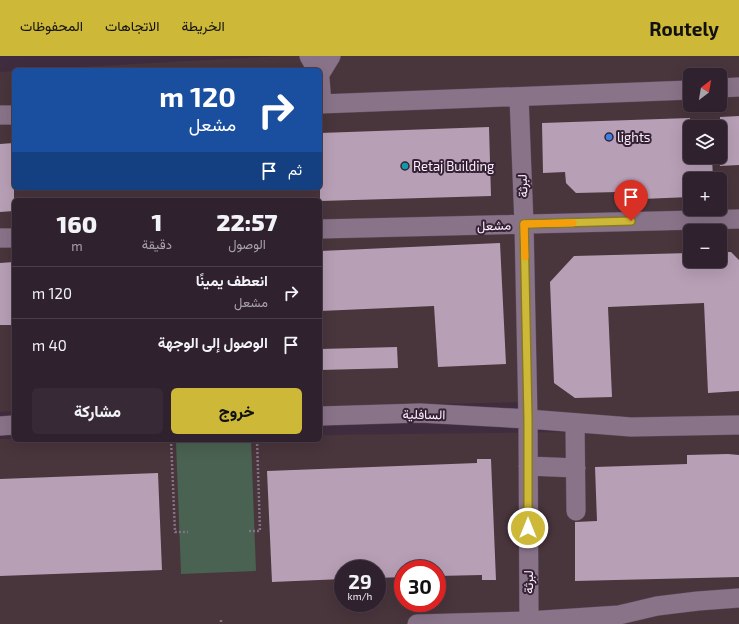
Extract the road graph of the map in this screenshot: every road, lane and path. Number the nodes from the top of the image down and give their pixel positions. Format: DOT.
graph roads {
  1 [pos="309,56"];
  2 [pos="331,56"];
  3 [pos="316,68"];
  4 [pos="322,71"];
  5 [pos="739,87"];
  6 [pos="727,88"];
  7 [pos="683,90"];
  8 [pos="519,97"];
  9 [pos="322,104"];
  10 [pos="0,115"];
  11 [pos="12,115"];
  12 [pos="739,219"];
  13 [pos="524,224"];
  14 [pos="322,229"];
  15 [pos="0,238"];
  16 [pos="12,238"];
  17 [pos="322,416"];
  18 [pos="528,419"];
  19 [pos="575,423"];
  20 [pos="12,425"];
  21 [pos="739,425"];
  22 [pos="0,426"];
  23 [pos="171,442"];
  24 [pos="257,442"];
  25 [pos="528,466"];
  26 [pos="576,468"];
  27 [pos="576,511"];
  28 [pos="250,531"];
  29 [pos="188,532"];
  30 [pos="739,598"];
  31 [pos="221,620"];
  32 [pos="529,622"];
  33 [pos="221,624"];
  34 [pos="417,624"];
  1 -- 3 [label="street"];
  2 -- 4 [label="street"];
  5 -- 6 [label="street"];
  7 -- 8 [label="street"];
  8 -- 9 [label="street"];
  8 -- 13 [label="street, لبرثة"];
  10 -- 11 [label="street"];
  12 -- 13 [label="street, مشعل"];
  13 -- 14 [label="street, مشعل"];
  13 -- 18 [label="street, لبرثة"];
  15 -- 16 [label="street"];
  17 -- 18 [label="street, السافلية"];
  18 -- 19 [label="street"];
  18 -- 25 [label="street, لبرثة"];
  19 -- 21 [label="street"];
  19 -- 26 [label="street"];
  20 -- 22 [label="street"];
  23 -- 29 [label="path"];
  24 -- 28 [label="path"];
  25 -- 26 [label="street"];
  25 -- 32 [label="street, لبرثة"];
  26 -- 27 [label="street"];
  30 -- 32 [label="street"];
  31 -- 33 [label="path"];
  32 -- 34 [label="street"];
}
